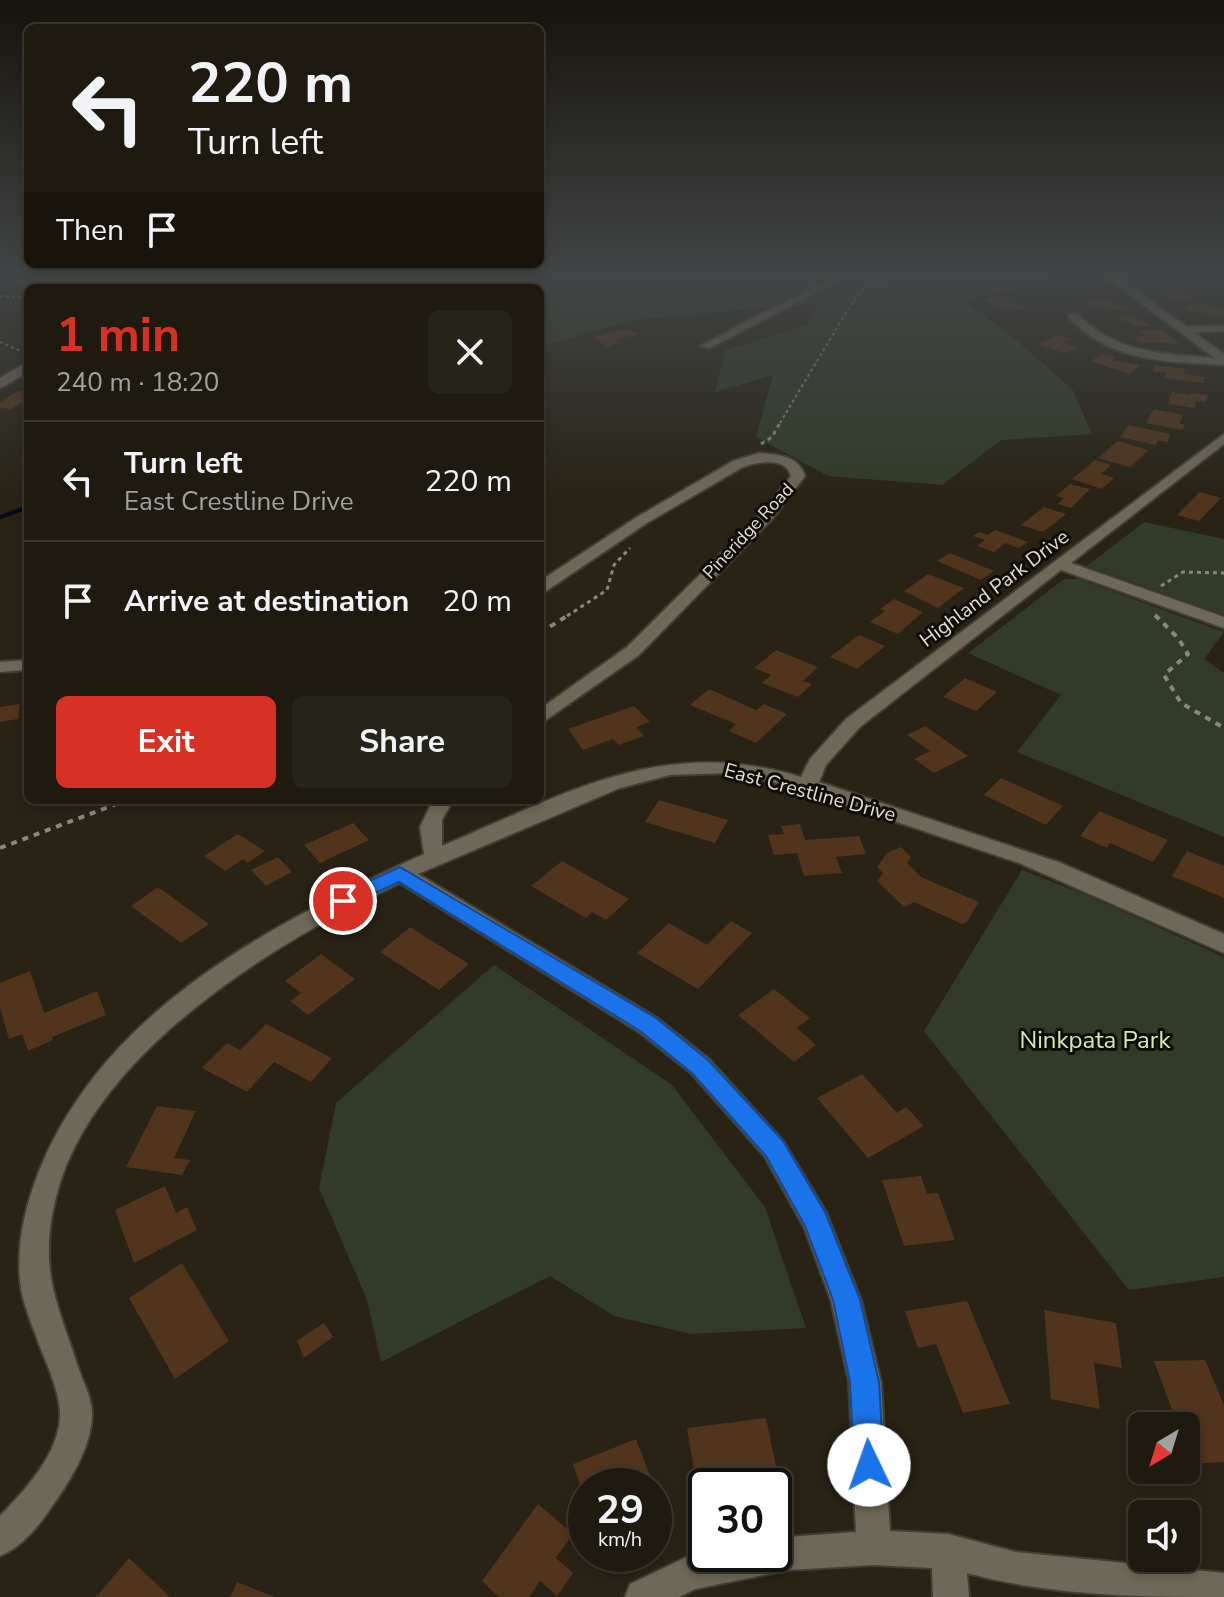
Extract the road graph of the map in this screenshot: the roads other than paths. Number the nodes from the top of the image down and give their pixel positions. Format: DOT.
graph roads {
  1 [pos="1126,348"];
  2 [pos="1224,360"];
  3 [pos="24,369"];
  4 [pos="0,384"];
  5 [pos="1224,438"];
  6 [pos="1061,565"];
  7 [pos="544,585"];
  8 [pos="1224,623"];
  9 [pos="24,665"];
  10 [pos="0,667"];
  11 [pos="544,715"];
  12 [pos="807,786"];
  13 [pos="440,804"];
  14 [pos="435,856"];
  15 [pos="400,873"];
  16 [pos="1224,944"];
  17 [pos="0,1539"];
  18 [pos="874,1548"];
  19 [pos="948,1551"];
  20 [pos="1224,1591"];
  21 [pos="643,1597"];
  22 [pos="951,1597"];
  1 -- 2 [label="street"];
  3 -- 4 [label="street"];
  5 -- 6 [label="street, Highland Park Drive"];
  6 -- 8 [label="street"];
  6 -- 12 [label="street, Highland Park Drive"];
  7 -- 11 [label="street, Pineridge Road"];
  9 -- 10 [label="street"];
  12 -- 14 [label="street, East Crestline Drive"];
  12 -- 16 [label="street, East Crestline Drive"];
  13 -- 14 [label="street"];
  14 -- 15 [label="street, East Crestline Drive"];
  15 -- 17 [label="street, East Crestline Drive"];
  15 -- 18 [label="street"];
  18 -- 19 [label="street"];
  18 -- 21 [label="street"];
  19 -- 20 [label="street"];
  19 -- 22 [label="street"];
}
